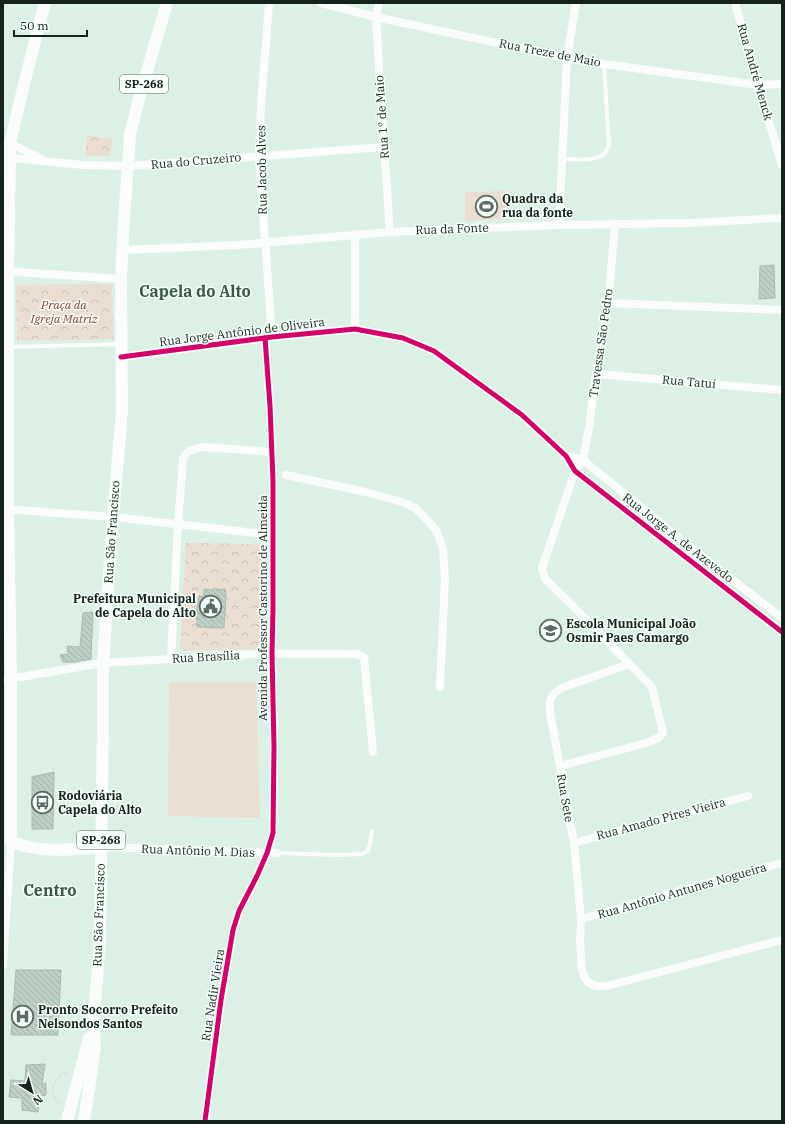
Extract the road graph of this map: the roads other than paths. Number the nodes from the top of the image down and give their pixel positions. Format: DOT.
graph roads {
  1 [pos="45,3"];
  2 [pos="167,3"];
  3 [pos="269,3"];
  4 [pos="321,3"];
  5 [pos="379,3"];
  6 [pos="576,3"];
  7 [pos="735,3"];
  8 [pos="376,16"];
  9 [pos="567,58"];
  10 [pos="604,64"];
  11 [pos="782,84"];
  12 [pos="758,85"];
  13 [pos="10,143"];
  14 [pos="384,147"];
  15 [pos="260,156"];
  16 [pos="6,157"];
  17 [pos="562,158"];
  18 [pos="45,161"];
  19 [pos="782,165"];
  20 [pos="128,166"];
  21 [pos="782,218"];
  22 [pos="558,225"];
  23 [pos="615,225"];
  24 [pos="390,232"];
  25 [pos="355,234"];
  26 [pos="265,242"];
  27 [pos="123,250"];
  28 [pos="6,271"];
  29 [pos="121,279"];
  30 [pos="608,303"];
  31 [pos="782,310"];
  32 [pos="355,329"];
  33 [pos="268,337"];
  34 [pos="122,344"];
  35 [pos="9,347"];
  36 [pos="121,357"];
  37 [pos="596,374"];
  38 [pos="782,390"];
  39 [pos="272,452"];
  40 [pos="566,456"];
  41 [pos="583,460"];
  42 [pos="575,471"];
  43 [pos="286,475"];
  44 [pos="6,509"];
  45 [pos="113,517"];
  46 [pos="178,525"];
  47 [pos="273,535"];
  48 [pos="782,618"];
  49 [pos="782,632"];
  50 [pos="272,653"];
  51 [pos="171,659"];
  52 [pos="103,663"];
  53 [pos="629,664"];
  54 [pos="7,679"];
  55 [pos="440,687"];
  56 [pos="373,752"];
  57 [pos="560,766"];
  58 [pos="748,796"];
  59 [pos="372,831"];
  60 [pos="11,842"];
  61 [pos="574,843"];
  62 [pos="101,847"];
  63 [pos="267,853"];
  64 [pos="277,853"];
  65 [pos="782,863"];
  66 [pos="257,876"];
  67 [pos="581,919"];
  68 [pos="782,940"];
  69 [pos="3,965"];
  70 [pos="94,1018"];
  71 [pos="67,1121"];
  72 [pos="84,1121"];
  73 [pos="205,1121"];
  1 -- 13 [label="main road"];
  2 -- 20 [label="main road, SP-268"];
  3 -- 15 [label="street, Rua Jacob Alves"];
  4 -- 8 [label="street, Rua Treze de Maio"];
  5 -- 8 [label="street, Rua 1º de Maio"];
  6 -- 9 [label="street"];
  7 -- 12 [label="street, Rua André Menck"];
  8 -- 9 [label="street, Rua Treze de Maio"];
  8 -- 14 [label="street, Rua 1º de Maio"];
  9 -- 10 [label="street, Rua Treze de Maio"];
  9 -- 17 [label="street"];
  10 -- 12 [label="street, Rua Treze de Maio"];
  10 -- 17 [label="lane"];
  11 -- 12 [label="street, Rua Treze de Maio"];
  12 -- 19 [label="street, Rua André Menck"];
  13 -- 16 [label="main road"];
  13 -- 18 [label="street"];
  14 -- 15 [label="street, Rua do Cruzeiro"];
  14 -- 24 [label="street, Rua 1º de Maio"];
  15 -- 20 [label="street, Rua do Cruzeiro"];
  15 -- 26 [label="street, Rua Jacob Alves"];
  16 -- 18 [label="street, Rua do Cruzeiro"];
  16 -- 28 [label="main road"];
  17 -- 22 [label="street"];
  18 -- 20 [label="street, Rua do Cruzeiro"];
  20 -- 27 [label="main road, Rua São Francisco / SP-268"];
  21 -- 23 [label="street, Rua da Fonte"];
  22 -- 23 [label="street, Rua da Fonte"];
  22 -- 24 [label="street, Rua da Fonte"];
  23 -- 30 [label="street, Travessa São Pedro"];
  24 -- 25 [label="street, Rua da Fonte"];
  25 -- 26 [label="street, Rua da Fonte"];
  25 -- 32 [label="street"];
  26 -- 27 [label="street, Rua da Fonte"];
  26 -- 33 [label="street, Rua Jacob Alves"];
  27 -- 29 [label="main road, Rua São Francisco / SP-268"];
  28 -- 29 [label="street"];
  28 -- 35 [label="main road"];
  29 -- 34 [label="main road, Rua São Francisco / SP-268"];
  30 -- 31 [label="street"];
  30 -- 37 [label="street, Travessa São Pedro"];
  32 -- 33 [label="street, Rua Jorge Antônio de Oliveira"];
  32 -- 40 [label="street, Rua Jorge Antônio de Oliveira"];
  33 -- 36 [label="street, Rua Jorge Antônio de Oliveira"];
  33 -- 39 [label="street, Avenida Professor Castorino de Almeida"];
  34 -- 35 [label="lane"];
  34 -- 36 [label="main road, Rua São Francisco / SP-268"];
  35 -- 44 [label="main road"];
  36 -- 45 [label="main road, Rua São Francisco / SP-268"];
  37 -- 38 [label="street, Rua Tatuí"];
  37 -- 41 [label="street, Travessa São Pedro"];
  39 -- 46 [label="street"];
  39 -- 47 [label="street, Avenida Professor Castorino de Almeida"];
  40 -- 41 [label="street, Rua Jorge A. de Azevedo"];
  40 -- 42 [label="street, Rua Jorge A. de Azevedo"];
  41 -- 42 [label="street"];
  41 -- 48 [label="street, Rua Jorge A. de Azevedo"];
  42 -- 49 [label="street, Rua Jorge A. de Azevedo"];
  42 -- 53 [label="street"];
  43 -- 55 [label="street"];
  44 -- 45 [label="street"];
  44 -- 54 [label="main road"];
  45 -- 46 [label="street"];
  45 -- 52 [label="main road, Rua São Francisco / SP-268"];
  46 -- 47 [label="street"];
  46 -- 51 [label="street"];
  47 -- 50 [label="street, Avenida Professor Castorino de Almeida"];
  50 -- 51 [label="street, Rua Brasília"];
  50 -- 56 [label="street, Rua Brasília"];
  50 -- 63 [label="street, Avenida Professor Castorino de Almeida"];
  51 -- 52 [label="street, Rua Brasília"];
  52 -- 54 [label="street, Rua Brasília"];
  52 -- 62 [label="main road, Rua São Francisco / SP-268"];
  53 -- 57 [label="street, Rua Sete"];
  53 -- 57 [label="street"];
  54 -- 60 [label="main road"];
  57 -- 61 [label="street, Rua Sete"];
  58 -- 61 [label="street, Rua Amado Pires Vieira"];
  59 -- 64 [label="lane"];
  60 -- 62 [label="main road, Rua Antônio M. Dias"];
  60 -- 69 [label="street"];
  61 -- 67 [label="street, Rua Sete"];
  62 -- 63 [label="street, Rua Antônio M. Dias"];
  62 -- 70 [label="main road, Rua São Francisco / SP-268"];
  63 -- 64 [label="street, Rua Antônio M. Dias"];
  63 -- 66 [label="street, Avenida Professor Castorino de Almeida"];
  65 -- 67 [label="street, Rua Antônio Antunes Nogueira"];
  66 -- 73 [label="street, Rua Nadir Vieira"];
  67 -- 68 [label="street, Rua Sete"];
  70 -- 71 [label="main road, Rua São Francisco / SP-268"];
  70 -- 72 [label="main road, Rua São Francisco / SP-268"];
}
